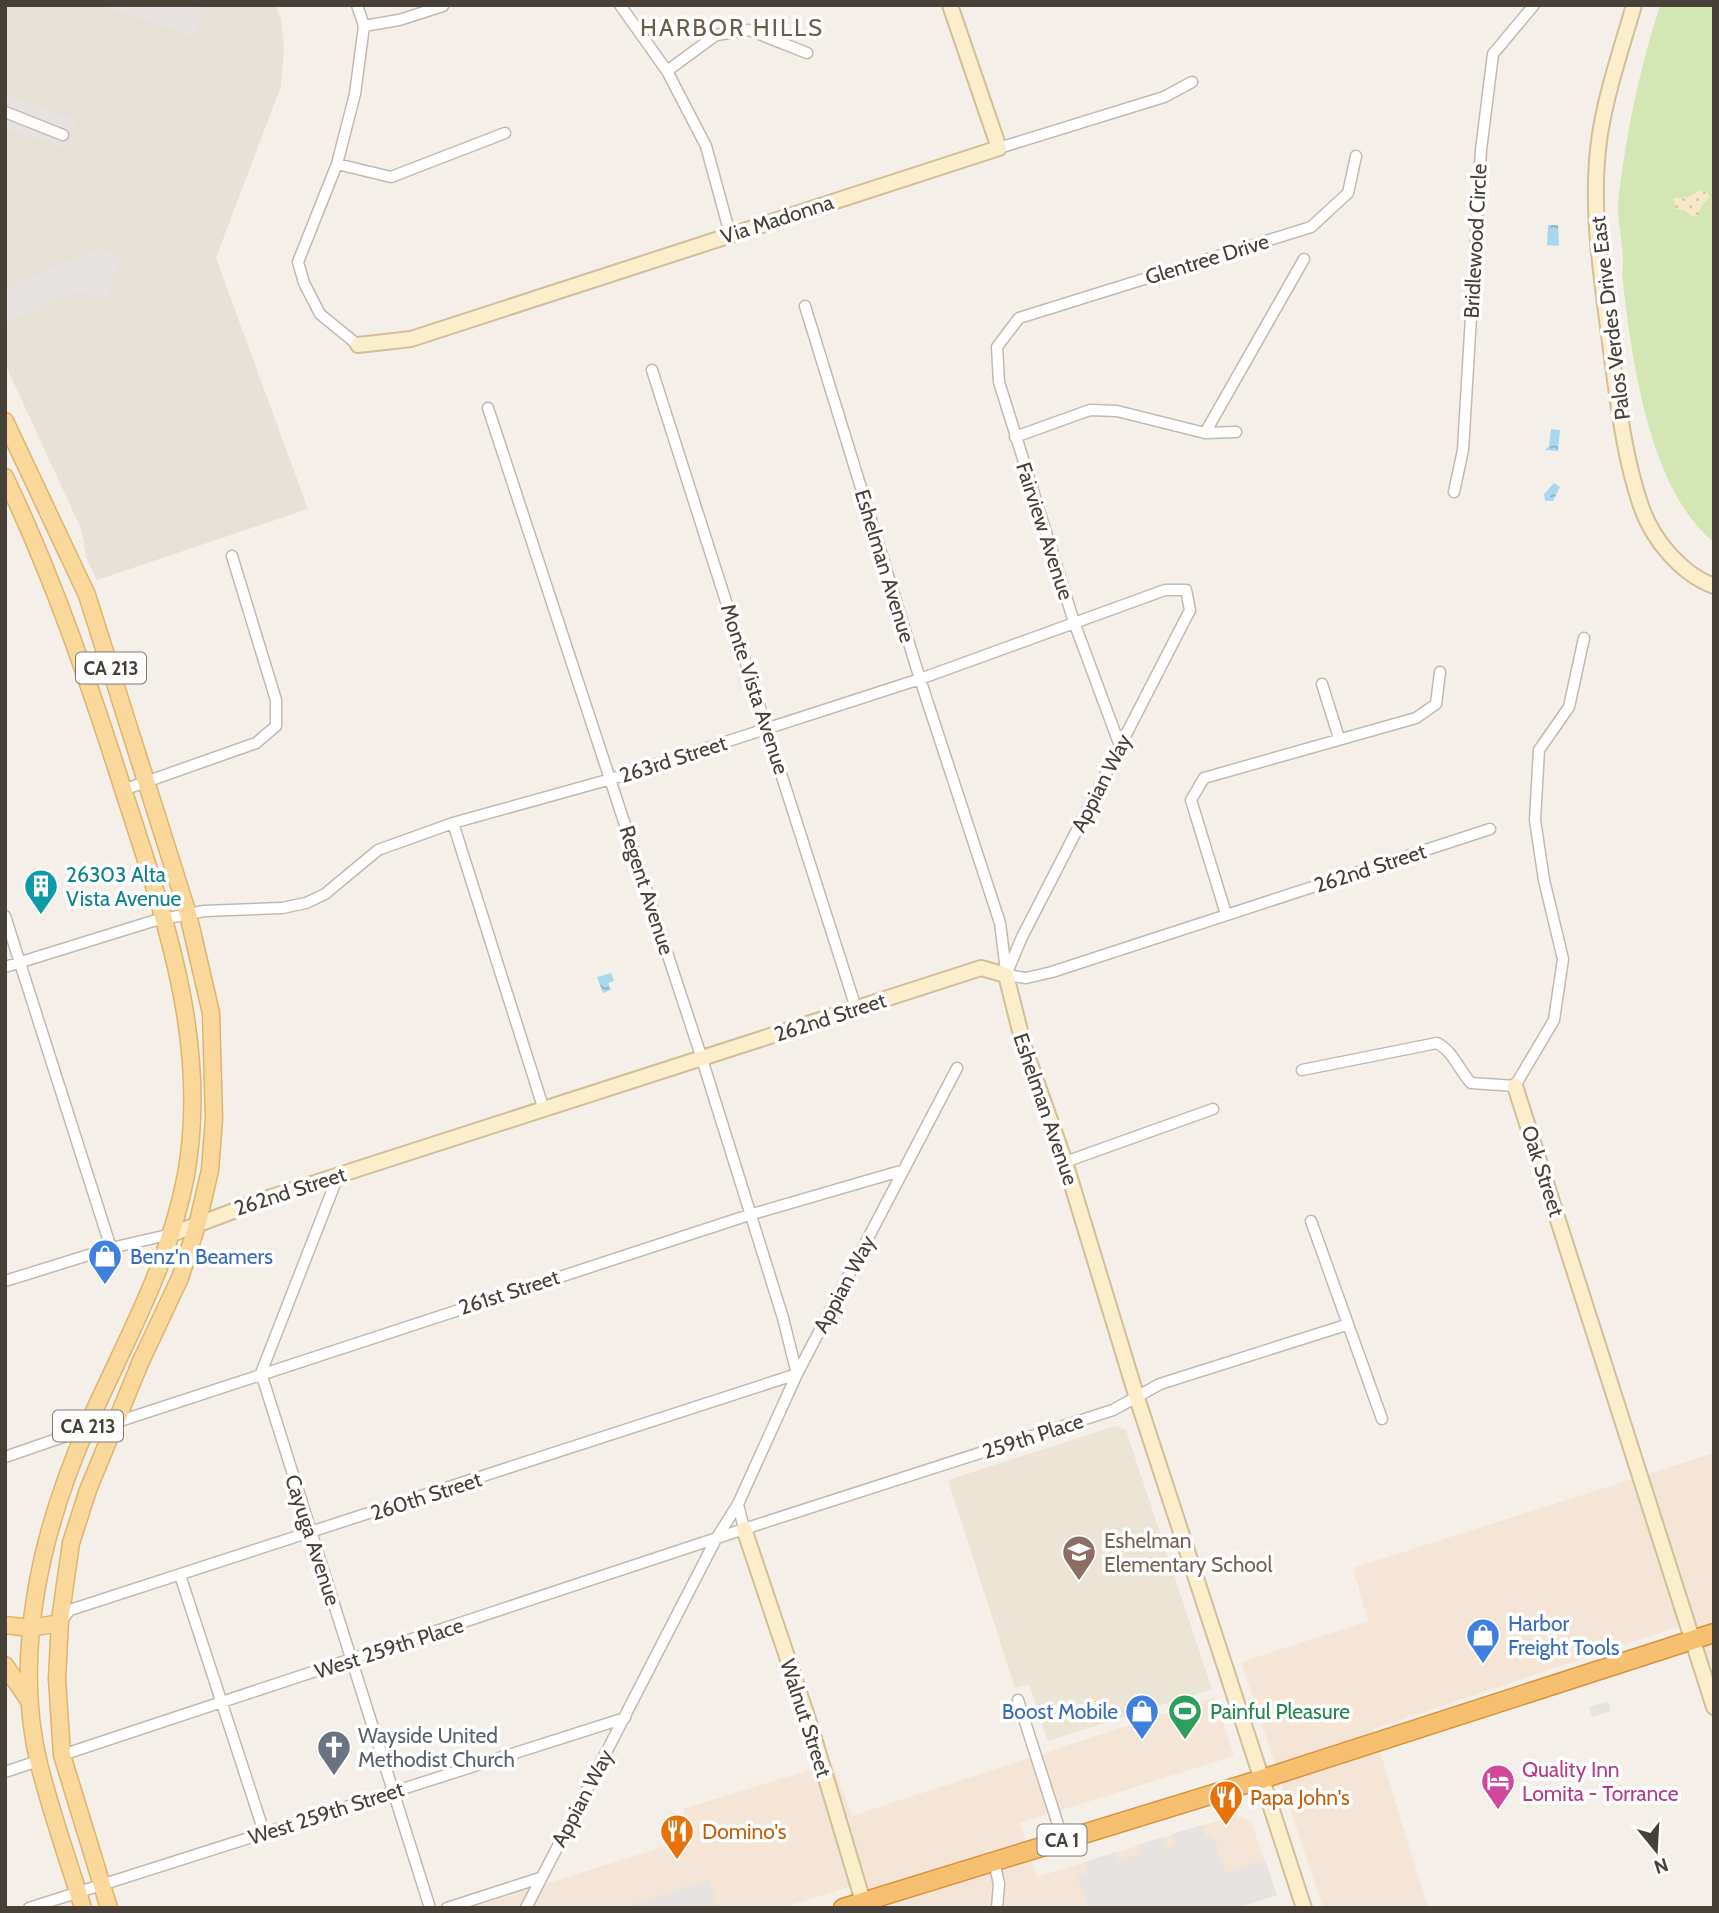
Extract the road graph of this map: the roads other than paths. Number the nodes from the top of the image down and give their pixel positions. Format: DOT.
graph roads {
  1 [pos="356,5"];
  2 [pos="620,5"];
  3 [pos="950,5"];
  4 [pos="1534,5"];
  5 [pos="1634,5"];
  6 [pos="443,6"];
  7 [pos="364,26"];
  8 [pos="807,53"];
  9 [pos="667,71"];
  10 [pos="1192,82"];
  11 [pos="5,112"];
  12 [pos="505,133"];
  13 [pos="63,135"];
  14 [pos="999,148"];
  15 [pos="1356,156"];
  16 [pos="337,164"];
  17 [pos="730,234"];
  18 [pos="1304,259"];
  19 [pos="805,306"];
  20 [pos="1019,318"];
  21 [pos="358,345"];
  22 [pos="652,370"];
  23 [pos="488,408"];
  24 [pos="5,421"];
  25 [pos="1236,432"];
  26 [pos="1205,433"];
  27 [pos="1016,437"];
  28 [pos="5,477"];
  29 [pos="1454,492"];
  30 [pos="232,556"];
  31 [pos="1714,586"];
  32 [pos="1186,590"];
  33 [pos="1074,622"];
  34 [pos="1584,638"];
  35 [pos="1440,672"];
  36 [pos="920,679"];
  37 [pos="1322,684"];
  38 [pos="768,728"];
  39 [pos="1339,738"];
  40 [pos="1120,746"];
  41 [pos="611,779"];
  42 [pos="146,782"];
  43 [pos="123,790"];
  44 [pos="453,823"];
  45 [pos="1490,830"];
  46 [pos="188,914"];
  47 [pos="1226,914"];
  48 [pos="5,916"];
  49 [pos="164,919"];
  50 [pos="21,962"];
  51 [pos="5,967"];
  52 [pos="1006,975"];
  53 [pos="856,1009"];
  54 [pos="702,1059"];
  55 [pos="957,1068"];
  56 [pos="1302,1070"];
  57 [pos="1516,1086"];
  58 [pos="1213,1109"];
  59 [pos="544,1110"];
  60 [pos="1065,1162"];
  61 [pos="904,1170"];
  62 [pos="338,1176"];
  63 [pos="749,1215"];
  64 [pos="1311,1221"];
  65 [pos="198,1222"];
  66 [pos="172,1234"];
  67 [pos="111,1248"];
  68 [pos="5,1281"];
  69 [pos="1346,1325"];
  70 [pos="261,1373"];
  71 [pos="797,1374"];
  72 [pos="1137,1398"];
  73 [pos="1382,1419"];
  74 [pos="117,1422"];
  75 [pos="86,1429"];
  76 [pos="5,1457"];
  77 [pos="737,1504"];
  78 [pos="744,1529"];
  79 [pos="311,1533"];
  80 [pos="716,1539"];
  81 [pos="180,1575"];
  82 [pos="60,1623"];
  83 [pos="5,1625"];
  84 [pos="30,1628"];
  85 [pos="1714,1633"];
  86 [pos="1691,1640"];
  87 [pos="351,1661"];
  88 [pos="5,1665"];
  89 [pos="1018,1700"];
  90 [pos="220,1702"];
  91 [pos="30,1703"];
  92 [pos="1714,1707"];
  93 [pos="625,1718"];
  94 [pos="62,1755"];
  95 [pos="38,1762"];
  96 [pos="5,1772"];
  97 [pos="1262,1779"];
  98 [pos="392,1792"];
  99 [pos="264,1832"];
  100 [pos="1063,1840"];
  101 [pos="994,1861"];
  102 [pos="540,1878"];
  103 [pos="101,1884"];
  104 [pos="80,1900"];
  105 [pos="864,1905"];
  106 [pos="29,1908"];
  107 [pos="109,1908"];
  108 [pos="430,1908"];
  109 [pos="447,1908"];
  110 [pos="526,1908"];
  111 [pos="843,1908"];
  112 [pos="997,1908"];
  113 [pos="1304,1908"];
  1 -- 7 [label="street"];
  2 -- 9 [label="street"];
  3 -- 14 [label="street"];
  4 -- 29 [label="street, Bridlewood Circle"];
  5 -- 31 [label="street, Palos Verdes Drive East"];
  6 -- 7 [label="street"];
  7 -- 16 [label="street"];
  8 -- 9 [label="street"];
  9 -- 17 [label="street"];
  10 -- 14 [label="street, Via Madonna"];
  11 -- 13 [label="street"];
  12 -- 16 [label="street"];
  14 -- 17 [label="street, Via Madonna"];
  15 -- 20 [label="street, Glentree Drive"];
  16 -- 21 [label="street"];
  17 -- 21 [label="street, Via Madonna"];
  18 -- 26 [label="street"];
  19 -- 36 [label="street, Eshelman Avenue"];
  20 -- 27 [label="street, Fairview Avenue"];
  22 -- 38 [label="street, Monte Vista Avenue"];
  23 -- 41 [label="street, Regent Avenue"];
  24 -- 42 [label="main road, CA 213"];
  25 -- 26 [label="street"];
  26 -- 27 [label="street"];
  27 -- 33 [label="street, Fairview Avenue"];
  28 -- 43 [label="main road, CA 213"];
  30 -- 42 [label="street"];
  32 -- 33 [label="street, 263rd Street"];
  32 -- 40 [label="street, Appian Way"];
  33 -- 36 [label="street, 263rd Street"];
  33 -- 40 [label="street, Fairview Avenue"];
  34 -- 57 [label="street"];
  35 -- 39 [label="street"];
  36 -- 38 [label="street, 263rd Street"];
  36 -- 52 [label="street, Eshelman Avenue"];
  37 -- 39 [label="street"];
  38 -- 41 [label="street, 263rd Street"];
  38 -- 53 [label="street, Monte Vista Avenue"];
  39 -- 47 [label="street"];
  40 -- 52 [label="street, Appian Way"];
  41 -- 44 [label="street, 263rd Street"];
  41 -- 54 [label="street, Regent Avenue"];
  42 -- 43 [label="street"];
  42 -- 46 [label="main road, CA 213"];
  43 -- 49 [label="main road, CA 213"];
  44 -- 46 [label="street, 263rd Street"];
  44 -- 59 [label="street"];
  45 -- 47 [label="street, 262nd Street"];
  46 -- 49 [label="street, 263rd Street"];
  46 -- 65 [label="main road, CA 213"];
  47 -- 52 [label="street, 262nd Street"];
  48 -- 50 [label="street"];
  49 -- 50 [label="street, 263rd Street"];
  49 -- 66 [label="main road, CA 213"];
  50 -- 51 [label="street, 263rd Street"];
  50 -- 67 [label="street"];
  52 -- 53 [label="street, 262nd Street"];
  52 -- 60 [label="street, Eshelman Avenue"];
  53 -- 54 [label="street, 262nd Street"];
  54 -- 59 [label="street, 262nd Street"];
  54 -- 63 [label="street, Regent Avenue"];
  55 -- 61 [label="street, Appian Way"];
  56 -- 57 [label="street"];
  57 -- 86 [label="street, Oak Street"];
  58 -- 60 [label="street"];
  59 -- 62 [label="street, 262nd Street"];
  60 -- 72 [label="street, Eshelman Avenue"];
  61 -- 63 [label="street, 261st Street"];
  61 -- 71 [label="street, Appian Way"];
  62 -- 65 [label="street, 262nd Street"];
  62 -- 70 [label="street"];
  63 -- 70 [label="street, 261st Street"];
  63 -- 71 [label="street, Regent Avenue"];
  64 -- 69 [label="street"];
  65 -- 66 [label="street, 262nd Street"];
  65 -- 74 [label="main road, CA 213"];
  66 -- 67 [label="street"];
  66 -- 75 [label="main road, CA 213"];
  67 -- 68 [label="street"];
  69 -- 72 [label="street, 259th Place"];
  69 -- 73 [label="street"];
  70 -- 74 [label="street, 261st Street"];
  70 -- 79 [label="street, Cayuga Avenue"];
  71 -- 77 [label="street, Appian Way"];
  71 -- 79 [label="street, 260th Street"];
  72 -- 78 [label="street, 259th Place"];
  72 -- 97 [label="street, Eshelman Avenue"];
  74 -- 82 [label="main road, CA 213"];
  75 -- 76 [label="street"];
  75 -- 84 [label="main road, CA 213"];
  77 -- 78 [label="street"];
  77 -- 80 [label="street, Appian Way"];
  78 -- 80 [label="street, 259th Place"];
  78 -- 105 [label="street, Walnut Street"];
  79 -- 81 [label="street, 260th Street"];
  79 -- 87 [label="street, Cayuga Avenue"];
  80 -- 87 [label="street, West 259th Place"];
  80 -- 93 [label="street, Appian Way"];
  81 -- 82 [label="street, 260th Street"];
  81 -- 90 [label="street"];
  82 -- 84 [label="main road"];
  82 -- 94 [label="main road, CA 213"];
  83 -- 84 [label="main road"];
  84 -- 91 [label="main road, CA 213"];
  85 -- 86 [label="highway, CA 1"];
  86 -- 92 [label="street, Oak Street"];
  86 -- 97 [label="highway, CA 1"];
  87 -- 90 [label="street, West 259th Place"];
  87 -- 98 [label="street, Cayuga Avenue"];
  88 -- 91 [label="main road"];
  89 -- 100 [label="street"];
  90 -- 94 [label="street, West 259th Place"];
  90 -- 99 [label="street"];
  91 -- 95 [label="main road, CA 213"];
  93 -- 98 [label="street, West 259th Street"];
  93 -- 102 [label="street, Appian Way"];
  94 -- 103 [label="main road, CA 213"];
  95 -- 96 [label="street"];
  95 -- 104 [label="main road, CA 213"];
  97 -- 100 [label="highway, CA 1"];
  97 -- 113 [label="street, Eshelman Avenue"];
  98 -- 99 [label="street, West 259th Street"];
  98 -- 108 [label="street, Cayuga Avenue"];
  99 -- 103 [label="street, West 259th Street"];
  100 -- 101 [label="highway, CA 1"];
  101 -- 105 [label="highway, CA 1"];
  101 -- 112 [label="street"];
  102 -- 109 [label="street"];
  102 -- 110 [label="street, Appian Way"];
  103 -- 104 [label="street, West 259th Street"];
  103 -- 107 [label="main road, CA 213"];
  104 -- 106 [label="street, West 259th Street"];
  105 -- 111 [label="highway, CA 1"];
}
